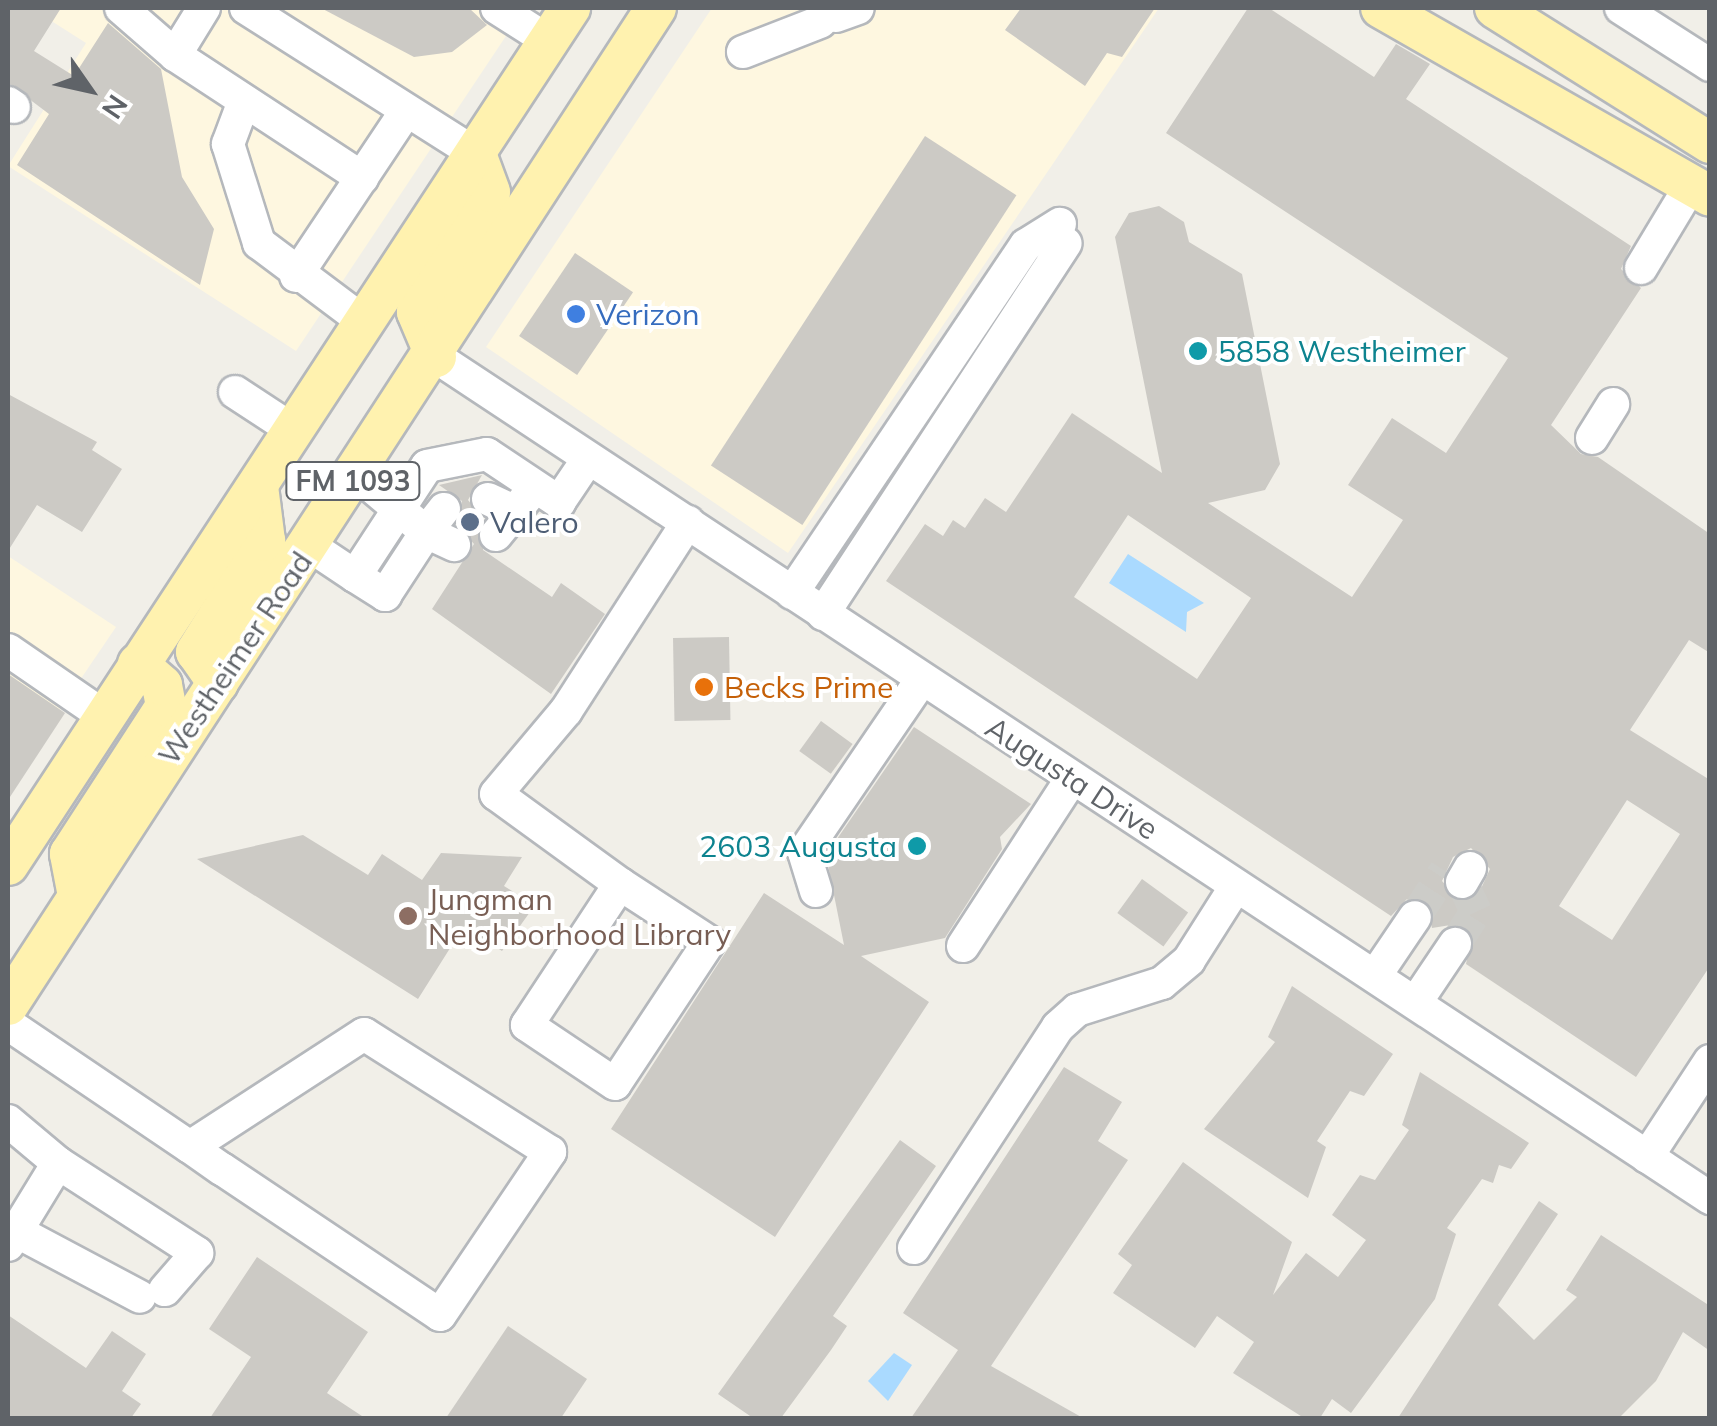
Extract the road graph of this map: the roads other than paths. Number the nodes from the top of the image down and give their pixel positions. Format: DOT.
graph roads {
  1 [pos="121,8"];
  2 [pos="204,8"];
  3 [pos="246,8"];
  4 [pos="497,8"];
  5 [pos="570,8"];
  6 [pos="656,8"];
  7 [pos="1381,8"];
  8 [pos="1495,8"];
  9 [pos="1621,8"];
  10 [pos="838,15"];
  11 [pos="549,41"];
  12 [pos="743,52"];
  13 [pos="175,54"];
  14 [pos="1710,65"];
  15 [pos="244,101"];
  16 [pos="406,111"];
  17 [pos="1710,143"];
  18 [pos="476,154"];
  19 [pos="362,178"];
  20 [pos="1703,178"];
  21 [pos="1641,268"];
  22 [pos="296,276"];
  23 [pos="363,321"];
  24 [pos="436,357"];
  25 [pos="236,392"];
  26 [pos="1614,404"];
  27 [pos="293,430"];
  28 [pos="1592,438"];
  29 [pos="588,459"];
  30 [pos="357,474"];
  31 [pos="258,486"];
  32 [pos="488,499"];
  33 [pos="402,504"];
  34 [pos="517,511"];
  35 [pos="688,522"];
  36 [pos="310,546"];
  37 [pos="356,576"];
  38 [pos="792,593"];
  39 [pos="824,614"];
  40 [pos="8,650"];
  41 [pos="138,664"];
  42 [pos="922,679"];
  43 [pos="218,683"];
  44 [pos="104,716"];
  45 [pos="1072,778"];
  46 [pos="14,840"];
  47 [pos="620,884"];
  48 [pos="1236,886"];
  49 [pos="816,891"];
  50 [pos="78,896"];
  51 [pos="1414,917"];
  52 [pos="1455,944"];
  53 [pos="963,946"];
  54 [pos="1375,976"];
  55 [pos="1416,1002"];
  56 [pos="8,1005"];
  57 [pos="8,1024"];
  58 [pos="1705,1079"];
  59 [pos="8,1121"];
  60 [pos="190,1147"];
  61 [pos="1647,1157"];
  62 [pos="58,1163"];
  63 [pos="1710,1198"];
  64 [pos="12,1238"];
  65 [pos="914,1248"];
  1 -- 13 [label="street"];
  2 -- 13 [label="street"];
  3 -- 16 [label="street"];
  4 -- 11 [label="street"];
  5 -- 11 [label="main road, FM 1093"];
  6 -- 24 [label="main road, Westheimer Road / FM 1093"];
  7 -- 20 [label="main road"];
  8 -- 17 [label="main road"];
  9 -- 14 [label="street"];
  10 -- 12 [label="street"];
  11 -- 18 [label="main road, FM 1093"];
  13 -- 15 [label="street"];
  15 -- 19 [label="street"];
  15 -- 22 [label="street"];
  16 -- 18 [label="street"];
  16 -- 19 [label="street"];
  18 -- 23 [label="main road, FM 1093"];
  18 -- 24 [label="main road"];
  19 -- 22 [label="street"];
  20 -- 21 [label="street"];
  22 -- 23 [label="street"];
  23 -- 27 [label="main road, FM 1093"];
  24 -- 29 [label="street, Augusta Drive"];
  24 -- 30 [label="main road, Westheimer Road / FM 1093"];
  25 -- 27 [label="street"];
  26 -- 28 [label="street"];
  27 -- 31 [label="main road, FM 1093"];
  29 -- 34 [label="street"];
  29 -- 35 [label="street, Augusta Drive"];
  30 -- 33 [label="street"];
  30 -- 36 [label="main road, Westheimer Road / FM 1093"];
  31 -- 41 [label="main road, FM 1093"];
  31 -- 43 [label="main road"];
  32 -- 34 [label="street"];
  33 -- 34 [label="street"];
  33 -- 37 [label="street"];
  33 -- 37 [label="street"];
  35 -- 38 [label="street, Augusta Drive"];
  35 -- 47 [label="street"];
  36 -- 37 [label="street"];
  36 -- 43 [label="main road, Westheimer Road / FM 1093"];
  38 -- 39 [label="street, Augusta Drive"];
  38 -- 39 [label="street"];
  39 -- 42 [label="street, Augusta Drive"];
  40 -- 44 [label="street"];
  41 -- 44 [label="main road, FM 1093"];
  41 -- 50 [label="main road"];
  42 -- 45 [label="street, Augusta Drive"];
  42 -- 49 [label="street"];
  43 -- 50 [label="main road, Westheimer Road / FM 1093"];
  44 -- 46 [label="main road, FM 1093"];
  45 -- 48 [label="street, Augusta Drive"];
  45 -- 53 [label="street"];
  47 -- 47 [label="street"];
  48 -- 54 [label="street, Augusta Drive"];
  48 -- 65 [label="street"];
  50 -- 56 [label="main road, Westheimer Road / FM 1093"];
  51 -- 54 [label="street"];
  52 -- 55 [label="street"];
  54 -- 55 [label="street, Augusta Drive"];
  55 -- 61 [label="street, Augusta Drive"];
  57 -- 60 [label="street"];
  58 -- 61 [label="street"];
  59 -- 62 [label="street"];
  60 -- 60 [label="street"];
  61 -- 63 [label="street, Augusta Drive"];
  62 -- 64 [label="street"];
  62 -- 64 [label="street"];
}
